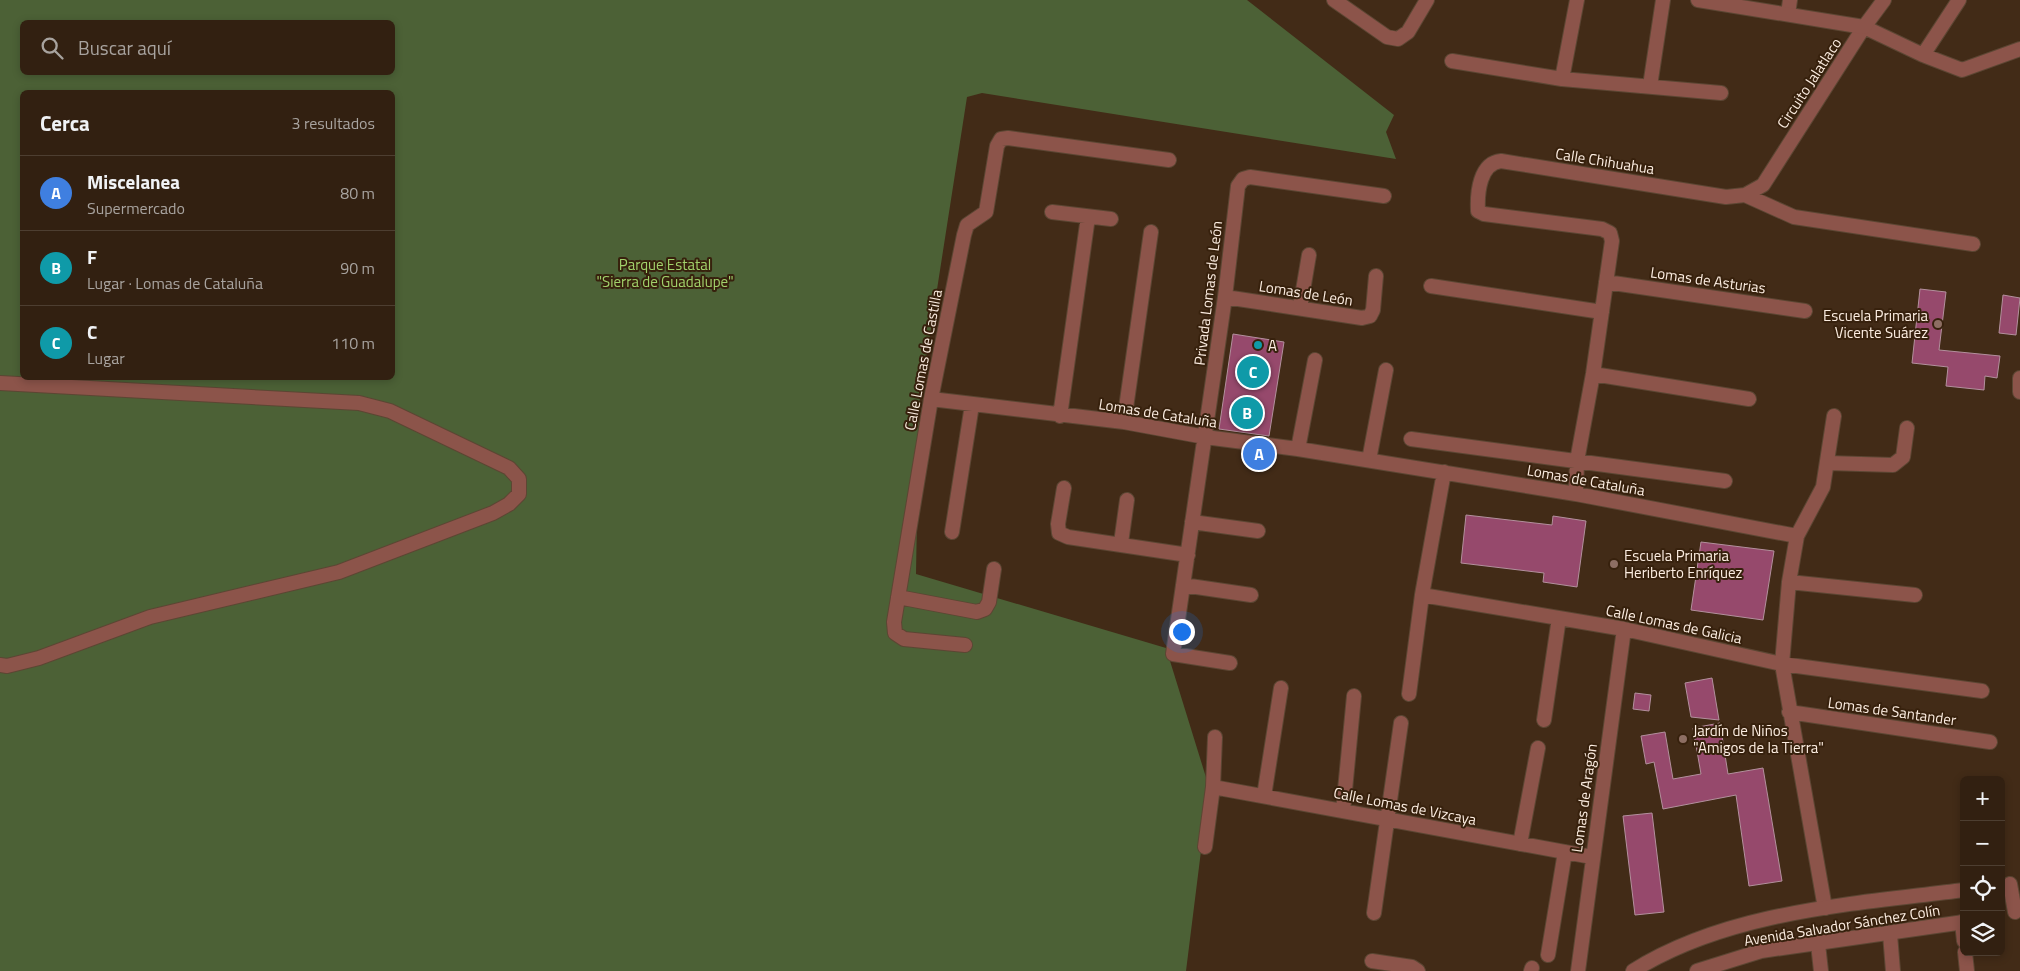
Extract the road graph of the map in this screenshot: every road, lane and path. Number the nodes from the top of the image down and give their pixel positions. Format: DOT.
graph roads {
  1 [pos="1334,0"];
  2 [pos="1427,0"];
  3 [pos="1576,0"];
  4 [pos="1663,0"];
  5 [pos="1698,0"];
  6 [pos="1884,0"];
  7 [pos="1959,0"];
  8 [pos="1789,7"];
  9 [pos="1864,27"];
  10 [pos="2020,49"];
  11 [pos="1922,55"];
  12 [pos="1452,61"];
  13 [pos="1562,79"];
  14 [pos="1650,86"];
  15 [pos="1721,93"];
  16 [pos="1169,160"];
  17 [pos="1763,185"];
  18 [pos="1745,195"];
  19 [pos="1384,196"];
  20 [pos="1052,212"];
  21 [pos="1088,217"];
  22 [pos="1111,219"];
  23 [pos="1151,232"];
  24 [pos="1973,244"];
  25 [pos="1309,255"];
  26 [pos="1376,276"];
  27 [pos="1606,282"];
  28 [pos="1430,286"];
  29 [pos="1225,297"];
  30 [pos="1300,308"];
  31 [pos="1805,311"];
  32 [pos="1602,312"];
  33 [pos="1315,360"];
  34 [pos="1386,370"];
  35 [pos="1593,374"];
  36 [pos="2020,378"];
  37 [pos="0,383"];
  38 [pos="2020,392"];
  39 [pos="931,399"];
  40 [pos="1749,399"];
  41 [pos="972,405"];
  42 [pos="1060,416"];
  43 [pos="1834,416"];
  44 [pos="1124,422"];
  45 [pos="1906,428"];
  46 [pos="1205,437"];
  47 [pos="1410,439"];
  48 [pos="1298,449"];
  49 [pos="1369,460"];
  50 [pos="1577,461"];
  51 [pos="1828,463"];
  52 [pos="1444,472"];
  53 [pos="1725,481"];
  54 [pos="1064,488"];
  55 [pos="1576,494"];
  56 [pos="1127,500"];
  57 [pos="1192,522"];
  58 [pos="1258,531"];
  59 [pos="952,532"];
  60 [pos="1797,536"];
  61 [pos="1121,543"];
  62 [pos="1188,555"];
  63 [pos="994,569"];
  64 [pos="1789,582"];
  65 [pos="1183,585"];
  66 [pos="1422,594"];
  67 [pos="1251,595"];
  68 [pos="1915,595"];
  69 [pos="898,597"];
  70 [pos="1559,618"];
  71 [pos="1624,629"];
  72 [pos="965,645"];
  73 [pos="1230,663"];
  74 [pos="1782,664"];
  75 [pos="0,665"];
  76 [pos="1281,688"];
  77 [pos="1982,691"];
  78 [pos="1409,694"];
  79 [pos="1354,696"];
  80 [pos="1789,712"];
  81 [pos="1544,720"];
  82 [pos="1401,723"];
  83 [pos="1215,737"];
  84 [pos="1990,742"];
  85 [pos="1538,748"];
  86 [pos="1213,787"];
  87 [pos="1264,796"];
  88 [pos="1343,811"];
  89 [pos="1389,819"];
  90 [pos="1520,844"];
  91 [pos="1205,847"];
  92 [pos="1565,852"];
  93 [pos="1592,857"];
  94 [pos="2010,884"];
  95 [pos="1960,891"];
  96 [pos="1825,908"];
  97 [pos="1374,913"];
  98 [pos="2012,913"];
  99 [pos="1960,922"];
  100 [pos="1890,934"];
  101 [pos="1818,944"];
  102 [pos="1548,955"];
  103 [pos="1965,956"];
  104 [pos="1372,960"];
  105 [pos="1726,967"];
  106 [pos="1418,971"];
  107 [pos="1578,971"];
  108 [pos="1633,971"];
  109 [pos="1697,971"];
  110 [pos="1820,971"];
  111 [pos="1893,971"];
  112 [pos="1967,971"];
  1 -- 2 [label="street"];
  3 -- 13 [label="street"];
  4 -- 14 [label="street"];
  5 -- 8 [label="street"];
  6 -- 9 [label="street, Circuito Jalatlaco"];
  7 -- 11 [label="street"];
  8 -- 9 [label="street"];
  9 -- 11 [label="street"];
  9 -- 17 [label="street, Circuito Jalatlaco"];
  10 -- 11 [label="street"];
  12 -- 13 [label="street"];
  13 -- 14 [label="street"];
  14 -- 15 [label="street"];
  16 -- 39 [label="street, Calle Lomas de Castilla"];
  17 -- 18 [label="street, Calle Chihuahua"];
  18 -- 24 [label="street"];
  18 -- 27 [label="street, Calle Chihuahua"];
  19 -- 29 [label="street, Privada Lomas de León"];
  20 -- 21 [label="street"];
  21 -- 22 [label="street"];
  21 -- 42 [label="street"];
  23 -- 44 [label="street"];
  25 -- 30 [label="street"];
  26 -- 30 [label="street, Lomas de León"];
  27 -- 31 [label="street, Lomas de Asturias"];
  27 -- 32 [label="street"];
  28 -- 32 [label="street"];
  29 -- 30 [label="street, Lomas de León"];
  29 -- 46 [label="street, Privada Lomas de León"];
  32 -- 35 [label="street"];
  33 -- 48 [label="street"];
  34 -- 49 [label="street"];
  35 -- 40 [label="street"];
  35 -- 50 [label="street"];
  36 -- 38 [label="street"];
  37 -- 75 [label="street"];
  39 -- 41 [label="street, Lomas de Cataluña"];
  39 -- 69 [label="street, Calle Lomas de Castilla"];
  41 -- 42 [label="street, Lomas de Cataluña"];
  41 -- 59 [label="street"];
  42 -- 44 [label="street, Lomas de Cataluña"];
  43 -- 51 [label="street"];
  44 -- 46 [label="street, Lomas de Cataluña"];
  45 -- 51 [label="street"];
  46 -- 48 [label="street, Lomas de Cataluña"];
  46 -- 57 [label="street, Privada Lomas de León"];
  47 -- 50 [label="street"];
  48 -- 49 [label="street, Lomas de Cataluña"];
  49 -- 52 [label="street, Lomas de Cataluña"];
  50 -- 53 [label="street"];
  50 -- 55 [label="street"];
  51 -- 60 [label="street"];
  52 -- 55 [label="street, Lomas de Cataluña"];
  52 -- 66 [label="street"];
  54 -- 61 [label="street"];
  55 -- 60 [label="street, Lomas de Cataluña"];
  56 -- 61 [label="street"];
  57 -- 58 [label="street"];
  57 -- 62 [label="street, Privada Lomas de León"];
  60 -- 64 [label="street"];
  61 -- 62 [label="street"];
  62 -- 65 [label="street, Privada Lomas de León"];
  63 -- 69 [label="street"];
  64 -- 68 [label="street"];
  64 -- 74 [label="street"];
  65 -- 67 [label="street"];
  65 -- 73 [label="street, Privada Lomas de León"];
  66 -- 70 [label="street, Calle Lomas de Galicia"];
  66 -- 78 [label="street"];
  69 -- 72 [label="street, Calle Lomas de Castilla"];
  70 -- 71 [label="street, Calle Lomas de Galicia"];
  70 -- 81 [label="street"];
  71 -- 74 [label="street, Calle Lomas de Galicia"];
  71 -- 93 [label="street, Lomas de Aragón"];
  74 -- 77 [label="street, Lomas de Santander"];
  74 -- 80 [label="street"];
  76 -- 87 [label="street"];
  79 -- 88 [label="street"];
  80 -- 84 [label="street, Lomas de Santander"];
  80 -- 96 [label="street"];
  82 -- 89 [label="street"];
  83 -- 86 [label="street"];
  85 -- 90 [label="street"];
  86 -- 87 [label="street, Calle Lomas de Vizcaya"];
  86 -- 91 [label="street"];
  87 -- 88 [label="street, Calle Lomas de Vizcaya"];
  88 -- 89 [label="street, Calle Lomas de Vizcaya"];
  89 -- 90 [label="street, Calle Lomas de Vizcaya"];
  89 -- 97 [label="street"];
  90 -- 92 [label="street, Calle Lomas de Vizcaya"];
  92 -- 93 [label="street, Calle Lomas de Vizcaya"];
  92 -- 102 [label="street"];
  93 -- 107 [label="street, Lomas de Aragón"];
  94 -- 98 [label="street"];
  95 -- 96 [label="street, Avenida Salvador Sánchez Colín"];
  96 -- 108 [label="street, Avenida Salvador Sánchez Colín"];
  99 -- 100 [label="street, Avenida Salvador Sánchez Colín"];
  100 -- 101 [label="street, Avenida Salvador Sánchez Colín"];
  100 -- 111 [label="street"];
  101 -- 105 [label="street, Avenida Salvador Sánchez Colín"];
  101 -- 110 [label="street"];
  103 -- 112 [label="street"];
  104 -- 106 [label="street"];
  105 -- 109 [label="street, Avenida Salvador Sánchez Colín"];
}
